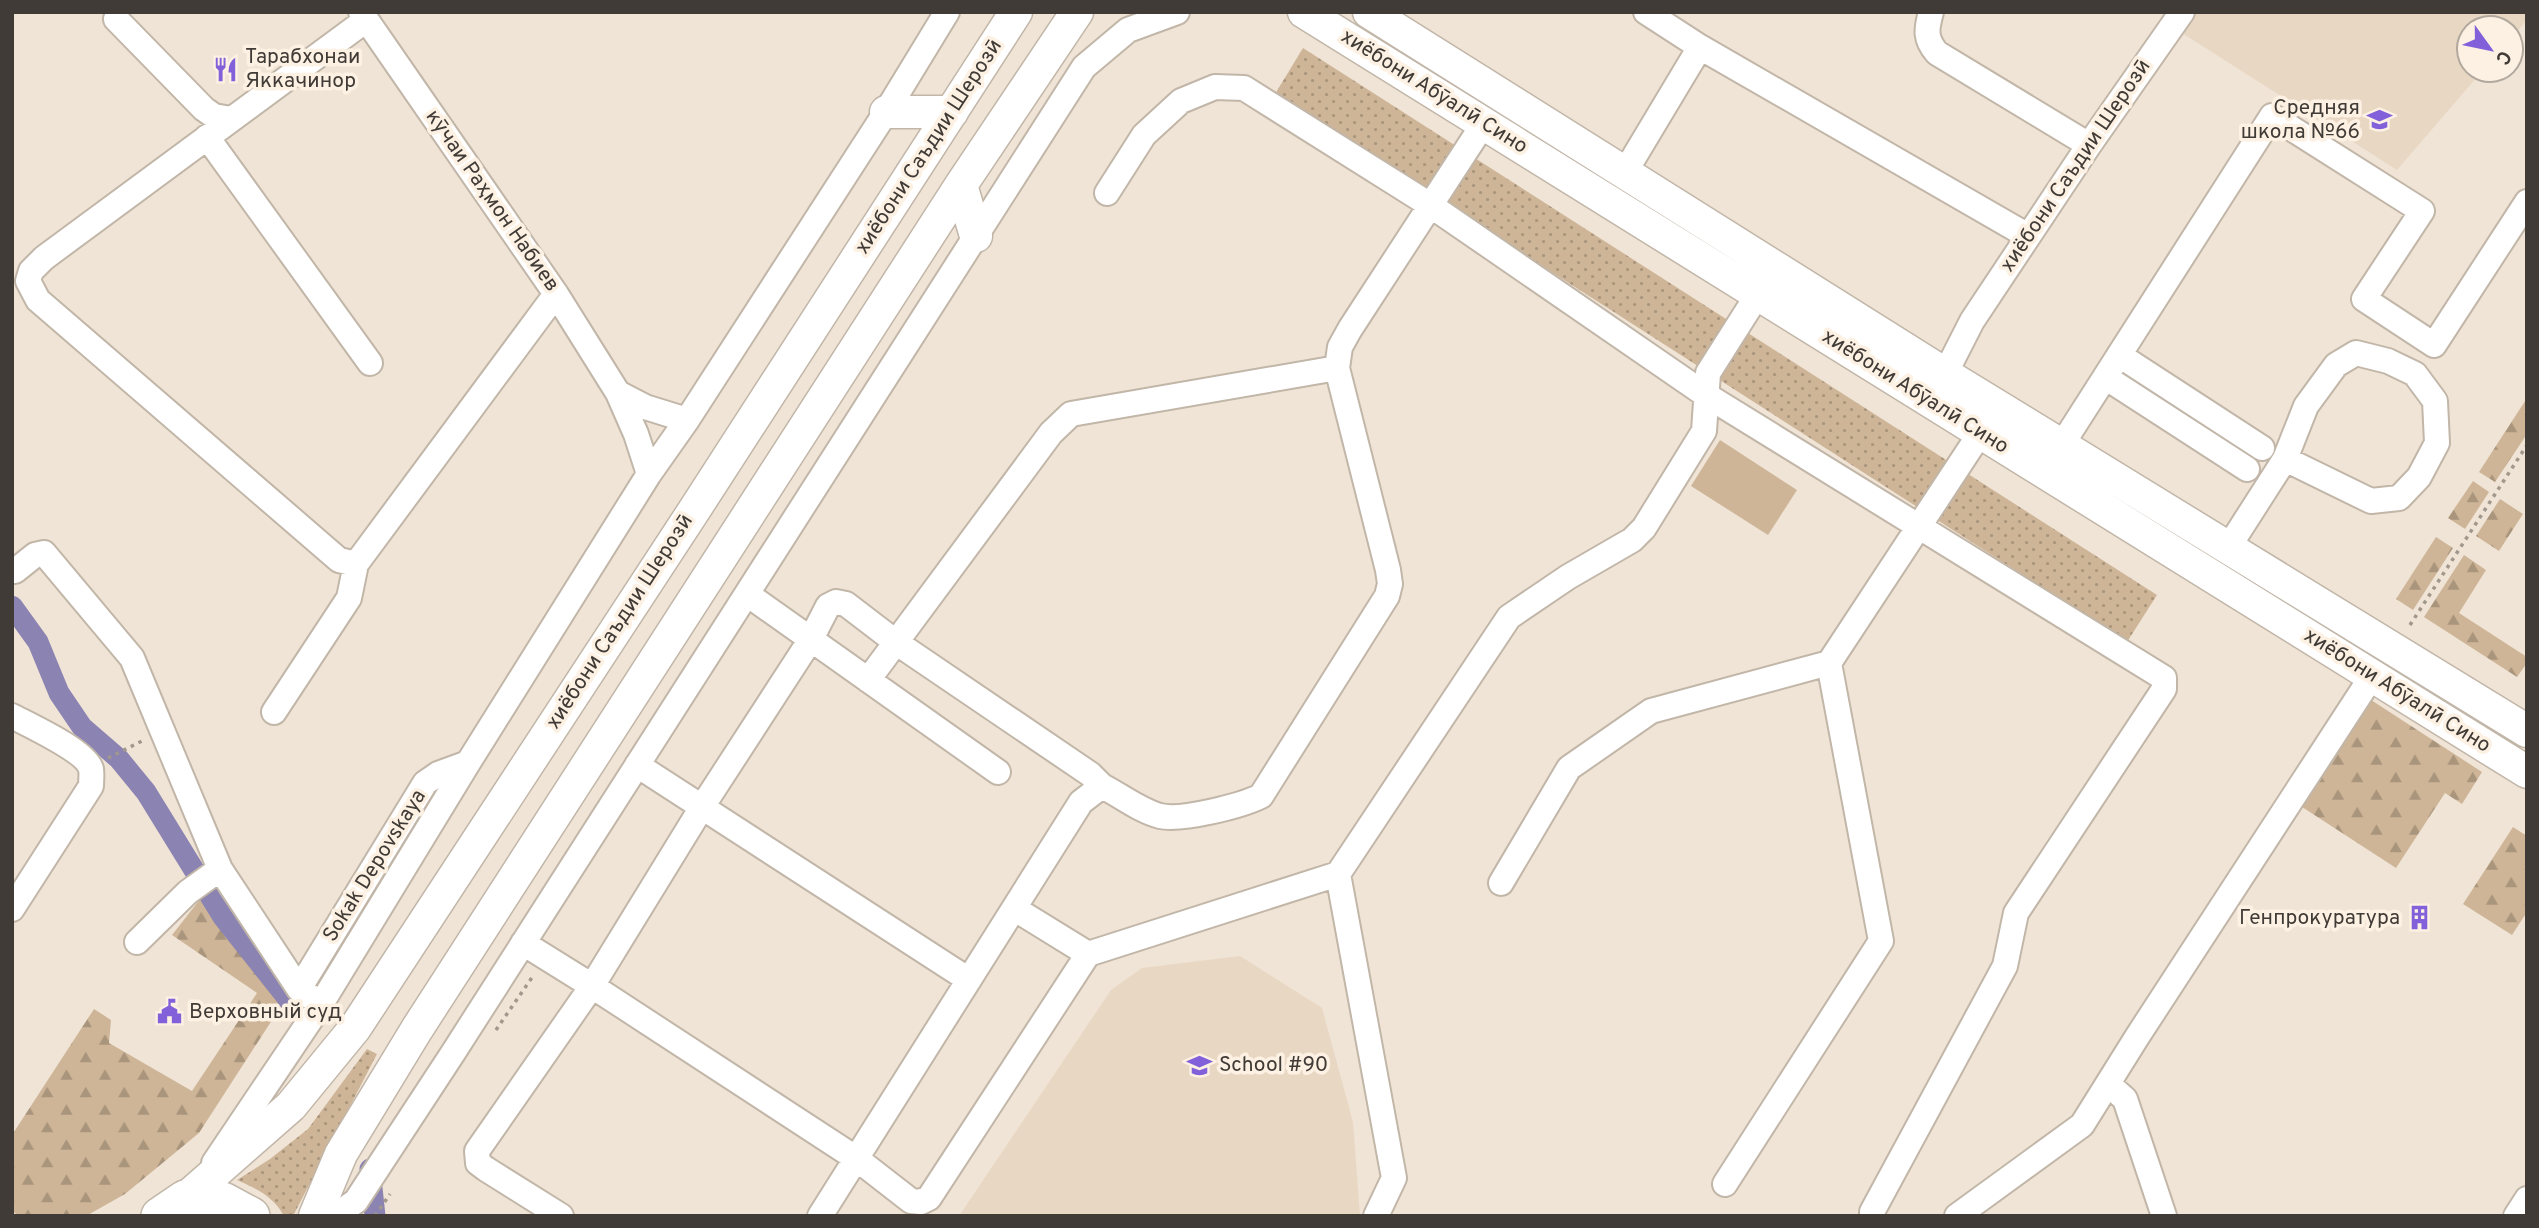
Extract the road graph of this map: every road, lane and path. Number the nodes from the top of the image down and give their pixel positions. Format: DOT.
graph roads {
  1 [pos="947,12"];
  2 [pos="1016,12"];
  3 [pos="1077,12"];
  4 [pos="1177,12"];
  5 [pos="1304,12"];
  6 [pos="1369,12"];
  7 [pos="1646,12"];
  8 [pos="1931,12"];
  9 [pos="2182,12"];
  10 [pos="363,15"];
  11 [pos="116,19"];
  12 [pos="1700,47"];
  13 [pos="886,112"];
  14 [pos="952,112"];
  15 [pos="231,119"];
  16 [pos="1484,123"];
  17 [pos="207,137"];
  18 [pos="2089,145"];
  19 [pos="1625,173"];
  20 [pos="961,185"];
  21 [pos="1107,193"];
  22 [pos="2527,202"];
  23 [pos="1430,205"];
  24 [pos="975,236"];
  25 [pos="2028,236"];
  26 [pos="1775,267"];
  27 [pos="556,294"];
  28 [pos="1759,294"];
  29 [pos="2119,355"];
  30 [pos="370,363"];
  31 [pos="1338,368"];
  32 [pos="1945,374"];
  33 [pos="2105,377"];
  34 [pos="618,393"];
  35 [pos="1706,395"];
  36 [pos="687,420"];
  37 [pos="1981,432"];
  38 [pos="2527,445"];
  39 [pos="2061,446"];
  40 [pos="2262,448"];
  41 [pos="2285,459"];
  42 [pos="2247,469"];
  43 [pos="649,474"];
  44 [pos="1919,526"];
  45 [pos="2228,548"];
  46 [pos="356,564"];
  47 [pos="15,571"];
  48 [pos="747,594"];
  49 [pos="2410,625"];
  50 [pos="811,639"];
  51 [pos="897,643"];
  52 [pos="1829,663"];
  53 [pos="2372,676"];
  54 [pos="868,680"];
  55 [pos="274,712"];
  56 [pos="12,716"];
  57 [pos="2527,731"];
  58 [pos="146,739"];
  59 [pos="112,756"];
  60 [pos="468,763"];
  61 [pos="637,765"];
  62 [pos="998,772"];
  63 [pos="2527,772"];
  64 [pos="1102,786"];
  65 [pos="702,807"];
  66 [pos="1338,873"];
  67 [pos="205,879"];
  68 [pos="1501,883"];
  69 [pos="12,909"];
  70 [pos="1015,909"];
  71 [pos="137,942"];
  72 [pos="523,943"];
  73 [pos="1088,954"];
  74 [pos="545,957"];
  75 [pos="969,980"];
  76 [pos="592,986"];
  77 [pos="299,989"];
  78 [pos="321,1004"];
  79 [pos="494,1034"];
  80 [pos="2108,1084"];
  81 [pos="857,1159"];
  82 [pos="1725,1184"];
  83 [pos="2527,1199"];
  84 [pos="180,1202"];
  85 [pos="358,1208"];
  86 [pos="1872,1212"];
  87 [pos="251,1216"];
  88 [pos="315,1216"];
  89 [pos="335,1216"];
  90 [pos="561,1216"];
  91 [pos="820,1216"];
  92 [pos="1376,1216"];
  93 [pos="1957,1216"];
  94 [pos="2164,1216"];
  95 [pos="2516,1216"];
  1 -- 13 [label="street"];
  2 -- 14 [label="main road, хиёбони Саъдии Шерозӣ"];
  3 -- 20 [label="main road"];
  4 -- 24 [label="street"];
  5 -- 16 [label="main road, хиёбони Абӯалӣ Сино"];
  6 -- 19 [label="main road, хиёбони Абӯалӣ Сино"];
  7 -- 12 [label="street"];
  8 -- 18 [label="street"];
  9 -- 18 [label="street, хиёбони Саъдии Шерозӣ"];
  10 -- 15 [label="street"];
  10 -- 27 [label="street, кӯчаи Раҳмон Набиев"];
  11 -- 15 [label="street"];
  12 -- 19 [label="street"];
  12 -- 25 [label="street"];
  13 -- 14 [label="main road"];
  13 -- 36 [label="street"];
  14 -- 84 [label="main road, хиёбони Саъдии Шерозӣ"];
  15 -- 17 [label="street"];
  16 -- 23 [label="street"];
  16 -- 28 [label="main road, хиёбони Абӯалӣ Сино"];
  17 -- 30 [label="street"];
  17 -- 46 [label="street"];
  18 -- 25 [label="street, хиёбони Саъдии Шерозӣ"];
  19 -- 26 [label="main road, хиёбони Абӯалӣ Сино"];
  20 -- 24 [label="main road"];
  20 -- 88 [label="main road"];
  21 -- 23 [label="street"];
  22 -- 29 [label="street"];
  23 -- 31 [label="street"];
  23 -- 35 [label="street"];
  24 -- 48 [label="street"];
  25 -- 32 [label="street, хиёбони Саъдии Шерозӣ"];
  26 -- 28 [label="street"];
  26 -- 32 [label="main road, хиёбони Абӯалӣ Сино"];
  27 -- 34 [label="street, кӯчаи Раҳмон Набиев"];
  27 -- 46 [label="street"];
  28 -- 35 [label="street"];
  28 -- 37 [label="main road, хиёбони Абӯалӣ Сино"];
  29 -- 33 [label="street"];
  29 -- 40 [label="street"];
  31 -- 51 [label="street"];
  31 -- 64 [label="street"];
  32 -- 39 [label="main road, хиёбони Абӯалӣ Сино"];
  33 -- 39 [label="street"];
  33 -- 42 [label="street"];
  34 -- 36 [label="street"];
  34 -- 43 [label="street, кӯчаи Раҳмон Набиев"];
  35 -- 44 [label="street"];
  35 -- 66 [label="street"];
  36 -- 43 [label="street"];
  37 -- 44 [label="street"];
  37 -- 53 [label="main road, хиёбони Абӯалӣ Сино"];
  38 -- 49 [label="path"];
  39 -- 45 [label="main road, хиёбони Абӯалӣ Сино"];
  41 -- 41 [label="street"];
  41 -- 45 [label="street"];
  43 -- 60 [label="street"];
  44 -- 52 [label="street"];
  44 -- 86 [label="street"];
  45 -- 57 [label="main road, хиёбони Абӯалӣ Сино"];
  46 -- 55 [label="street"];
  47 -- 67 [label="street"];
  48 -- 50 [label="street"];
  48 -- 61 [label="street"];
  50 -- 51 [label="street"];
  50 -- 54 [label="street"];
  50 -- 65 [label="street"];
  51 -- 54 [label="street"];
  51 -- 64 [label="street"];
  52 -- 68 [label="street"];
  52 -- 82 [label="street"];
  53 -- 63 [label="main road, хиёбони Абӯалӣ Сино"];
  53 -- 80 [label="street"];
  54 -- 62 [label="street"];
  56 -- 69 [label="street"];
  58 -- 59 [label="path"];
  60 -- 77 [label="street, Sokak Depovskaya"];
  60 -- 78 [label="street"];
  61 -- 65 [label="street"];
  61 -- 72 [label="street"];
  64 -- 70 [label="street"];
  65 -- 75 [label="street"];
  65 -- 76 [label="street"];
  66 -- 73 [label="street"];
  66 -- 92 [label="street"];
  67 -- 71 [label="street"];
  67 -- 77 [label="street"];
  70 -- 73 [label="street"];
  70 -- 75 [label="street"];
  72 -- 74 [label="street"];
  72 -- 85 [label="street"];
  73 -- 81 [label="street"];
  74 -- 76 [label="street"];
  74 -- 79 [label="path"];
  75 -- 81 [label="street"];
  76 -- 81 [label="street"];
  76 -- 90 [label="street"];
  77 -- 78 [label="street"];
  78 -- 84 [label="street"];
  80 -- 93 [label="street"];
  80 -- 94 [label="street"];
  81 -- 91 [label="street"];
  83 -- 95 [label="street"];
  84 -- 87 [label="highway"];
  85 -- 89 [label="street"];
}
